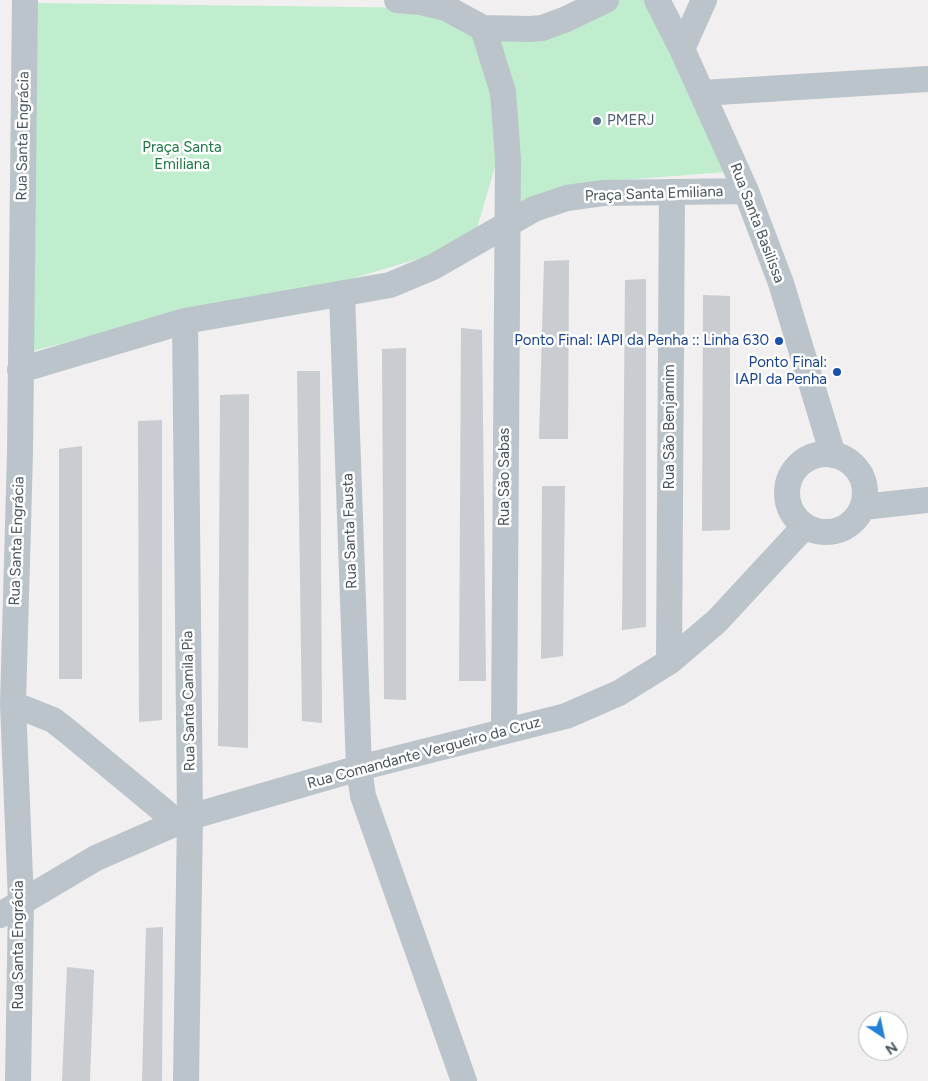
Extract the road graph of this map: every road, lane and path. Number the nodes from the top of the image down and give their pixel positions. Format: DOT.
graph roads {
  1 [pos="26,0"];
  2 [pos="397,0"];
  3 [pos="606,0"];
  4 [pos="657,0"];
  5 [pos="704,0"];
  6 [pos="483,28"];
  7 [pos="682,49"];
  8 [pos="928,79"];
  9 [pos="702,93"];
  10 [pos="746,191"];
  11 [pos="672,192"];
  12 [pos="506,223"];
  13 [pos="342,294"];
  14 [pos="185,321"];
  15 [pos="20,370"];
  16 [pos="10,453"];
  17 [pos="833,455"];
  18 [pos="928,500"];
  19 [pos="863,507"];
  20 [pos="805,526"];
  21 [pos="669,662"];
  22 [pos="13,704"];
  23 [pos="504,731"];
  24 [pos="359,768"];
  25 [pos="184,820"];
  26 [pos="10,909"];
  27 [pos="18,1081"];
  28 [pos="186,1081"];
  29 [pos="464,1081"];
  1 -- 15 [label="street, Rua Santa Engrácia"];
  2 -- 6 [label="street"];
  3 -- 6 [label="street"];
  4 -- 7 [label="street, Rua Santa Basilissa"];
  5 -- 7 [label="street"];
  6 -- 12 [label="street"];
  7 -- 9 [label="street, Rua Santa Basilissa"];
  8 -- 9 [label="street"];
  9 -- 10 [label="street, Rua Santa Basilissa"];
  10 -- 11 [label="street, Praça Santa Emiliana"];
  10 -- 17 [label="street, Rua Santa Basilissa"];
  11 -- 12 [label="street, Praça Santa Emiliana"];
  11 -- 21 [label="street, Rua São Benjamim"];
  12 -- 13 [label="street, Praça Santa Emiliana"];
  12 -- 23 [label="street, Rua São Sabas"];
  13 -- 14 [label="street, Praça Santa Emiliana"];
  13 -- 24 [label="street, Rua Santa Fausta"];
  14 -- 15 [label="street, Praça Santa Emiliana"];
  14 -- 25 [label="street, Rua Santa Camila Pia"];
  15 -- 16 [label="street, Rua Santa Engrácia"];
  16 -- 22 [label="street, Rua Santa Engrácia"];
  17 -- 19 [label="street"];
  17 -- 20 [label="street"];
  18 -- 19 [label="street"];
  19 -- 20 [label="street"];
  20 -- 21 [label="street, Rua Comandante Vergueiro da Cruz"];
  21 -- 23 [label="street, Rua Comandante Vergueiro da Cruz"];
  22 -- 25 [label="street"];
  22 -- 26 [label="street, Rua Santa Engrácia"];
  23 -- 24 [label="street, Rua Comandante Vergueiro da Cruz"];
  24 -- 25 [label="street, Rua Comandante Vergueiro da Cruz"];
  24 -- 29 [label="street, Rua Santa Fausta"];
  25 -- 26 [label="street, Rua Comandante Vergueiro da Cruz"];
  25 -- 28 [label="street, Rua Santa Camila Pia"];
  26 -- 27 [label="street, Rua Santa Engrácia"];
}
